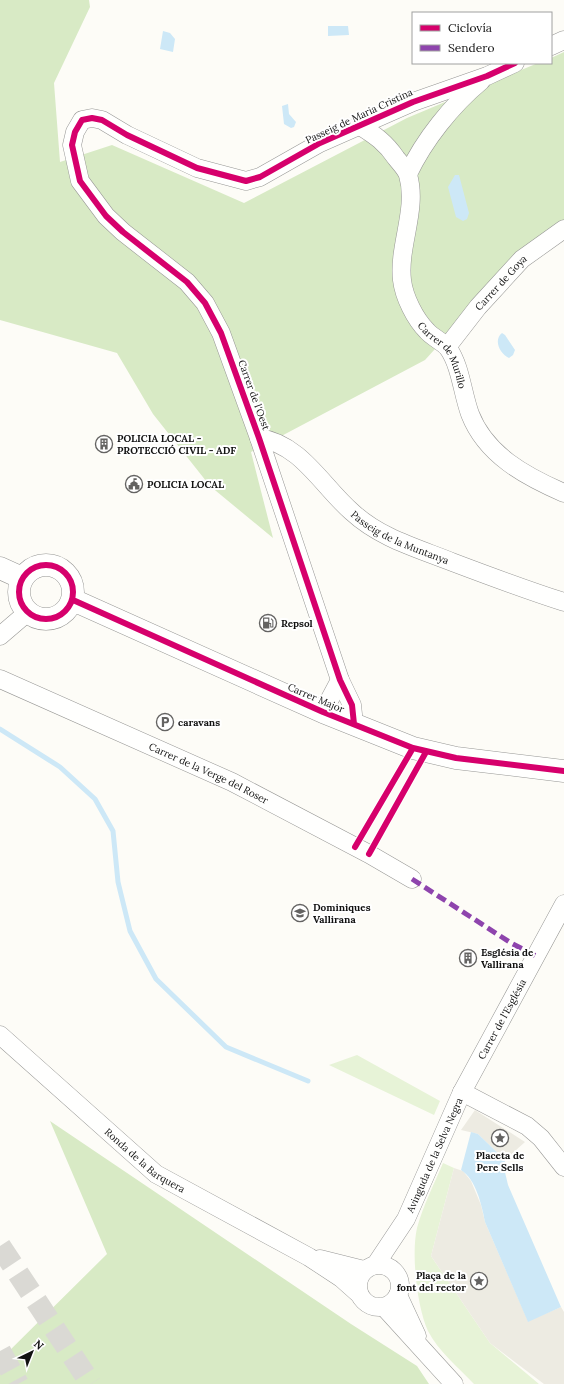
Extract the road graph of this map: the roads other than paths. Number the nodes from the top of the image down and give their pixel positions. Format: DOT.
graph roads {
  1 [pos="564,40"];
  2 [pos="552,46"];
  3 [pos="513,64"];
  4 [pos="487,76"];
  5 [pos="82,120"];
  6 [pos="360,126"];
  7 [pos="408,174"];
  8 [pos="564,229"];
  9 [pos="447,347"];
  10 [pos="259,438"];
  11 [pos="564,493"];
  12 [pos="0,568"];
  13 [pos="22,578"];
  14 [pos="73,600"];
  15 [pos="564,602"];
  16 [pos="28,612"];
  17 [pos="0,636"];
  18 [pos="0,679"];
  19 [pos="340,680"];
  20 [pos="323,712"];
  21 [pos="354,724"];
  22 [pos="564,771"];
  23 [pos="412,879"];
  24 [pos="562,910"];
  25 [pos="0,1035"];
  26 [pos="462,1092"];
  27 [pos="564,1167"];
  28 [pos="406,1219"];
  29 [pos="309,1257"];
  30 [pos="370,1267"];
  31 [pos="395,1272"];
  32 [pos="359,1294"];
  33 [pos="398,1295"];
  34 [pos="384,1307"];
  35 [pos="422,1350"];
  36 [pos="454,1384"];
  1 -- 2 [label="street"];
  3 -- 4 [label="street, Passeig de Maria Cristina"];
  4 -- 6 [label="street, Passeig de Maria Cristina"];
  4 -- 7 [label="street, Carrer de Murillo"];
  5 -- 6 [label="street, Passeig de Maria Cristina"];
  5 -- 10 [label="street, Carrer de l'Oest"];
  6 -- 7 [label="street"];
  7 -- 9 [label="street, Carrer de Murillo"];
  8 -- 9 [label="street, Carrer de Goya"];
  9 -- 11 [label="street, Carrer de Murillo"];
  10 -- 15 [label="street, Passeig de la Muntanya"];
  10 -- 19 [label="street, Carrer de l'Oest"];
  12 -- 13 [label="street"];
  13 -- 14 [label="street"];
  13 -- 16 [label="street"];
  14 -- 16 [label="street"];
  14 -- 20 [label="street, Carrer Major"];
  16 -- 17 [label="street"];
  18 -- 23 [label="street, Carrer de la Verge del Roser"];
  19 -- 20 [label="street"];
  19 -- 21 [label="street, Carrer de l'Oest"];
  20 -- 21 [label="street, Carrer Major"];
  21 -- 22 [label="street, Carrer Major"];
  24 -- 26 [label="street, Carrer de l'Església"];
  25 -- 29 [label="street, Ronda de la Barquera"];
  26 -- 27 [label="street"];
  26 -- 28 [label="street, Avinguda de la Selva Negra"];
  28 -- 30 [label="street, Avinguda de la Selva Negra"];
  28 -- 31 [label="street, Avinguda de la Selva Negra"];
  29 -- 30 [label="street, Ronda de la Barquera"];
  29 -- 32 [label="street, Ronda de la Barquera"];
  30 -- 31 [label="street"];
  30 -- 32 [label="street, Avinguda de la Selva Negra"];
  31 -- 33 [label="street, Avinguda de la Selva Negra"];
  32 -- 34 [label="street"];
  33 -- 34 [label="street"];
  33 -- 35 [label="street, Avinguda de la Selva Negra"];
  34 -- 35 [label="street, Avinguda de la Selva Negra"];
  35 -- 36 [label="street, Avinguda de la Selva Negra"];
}
